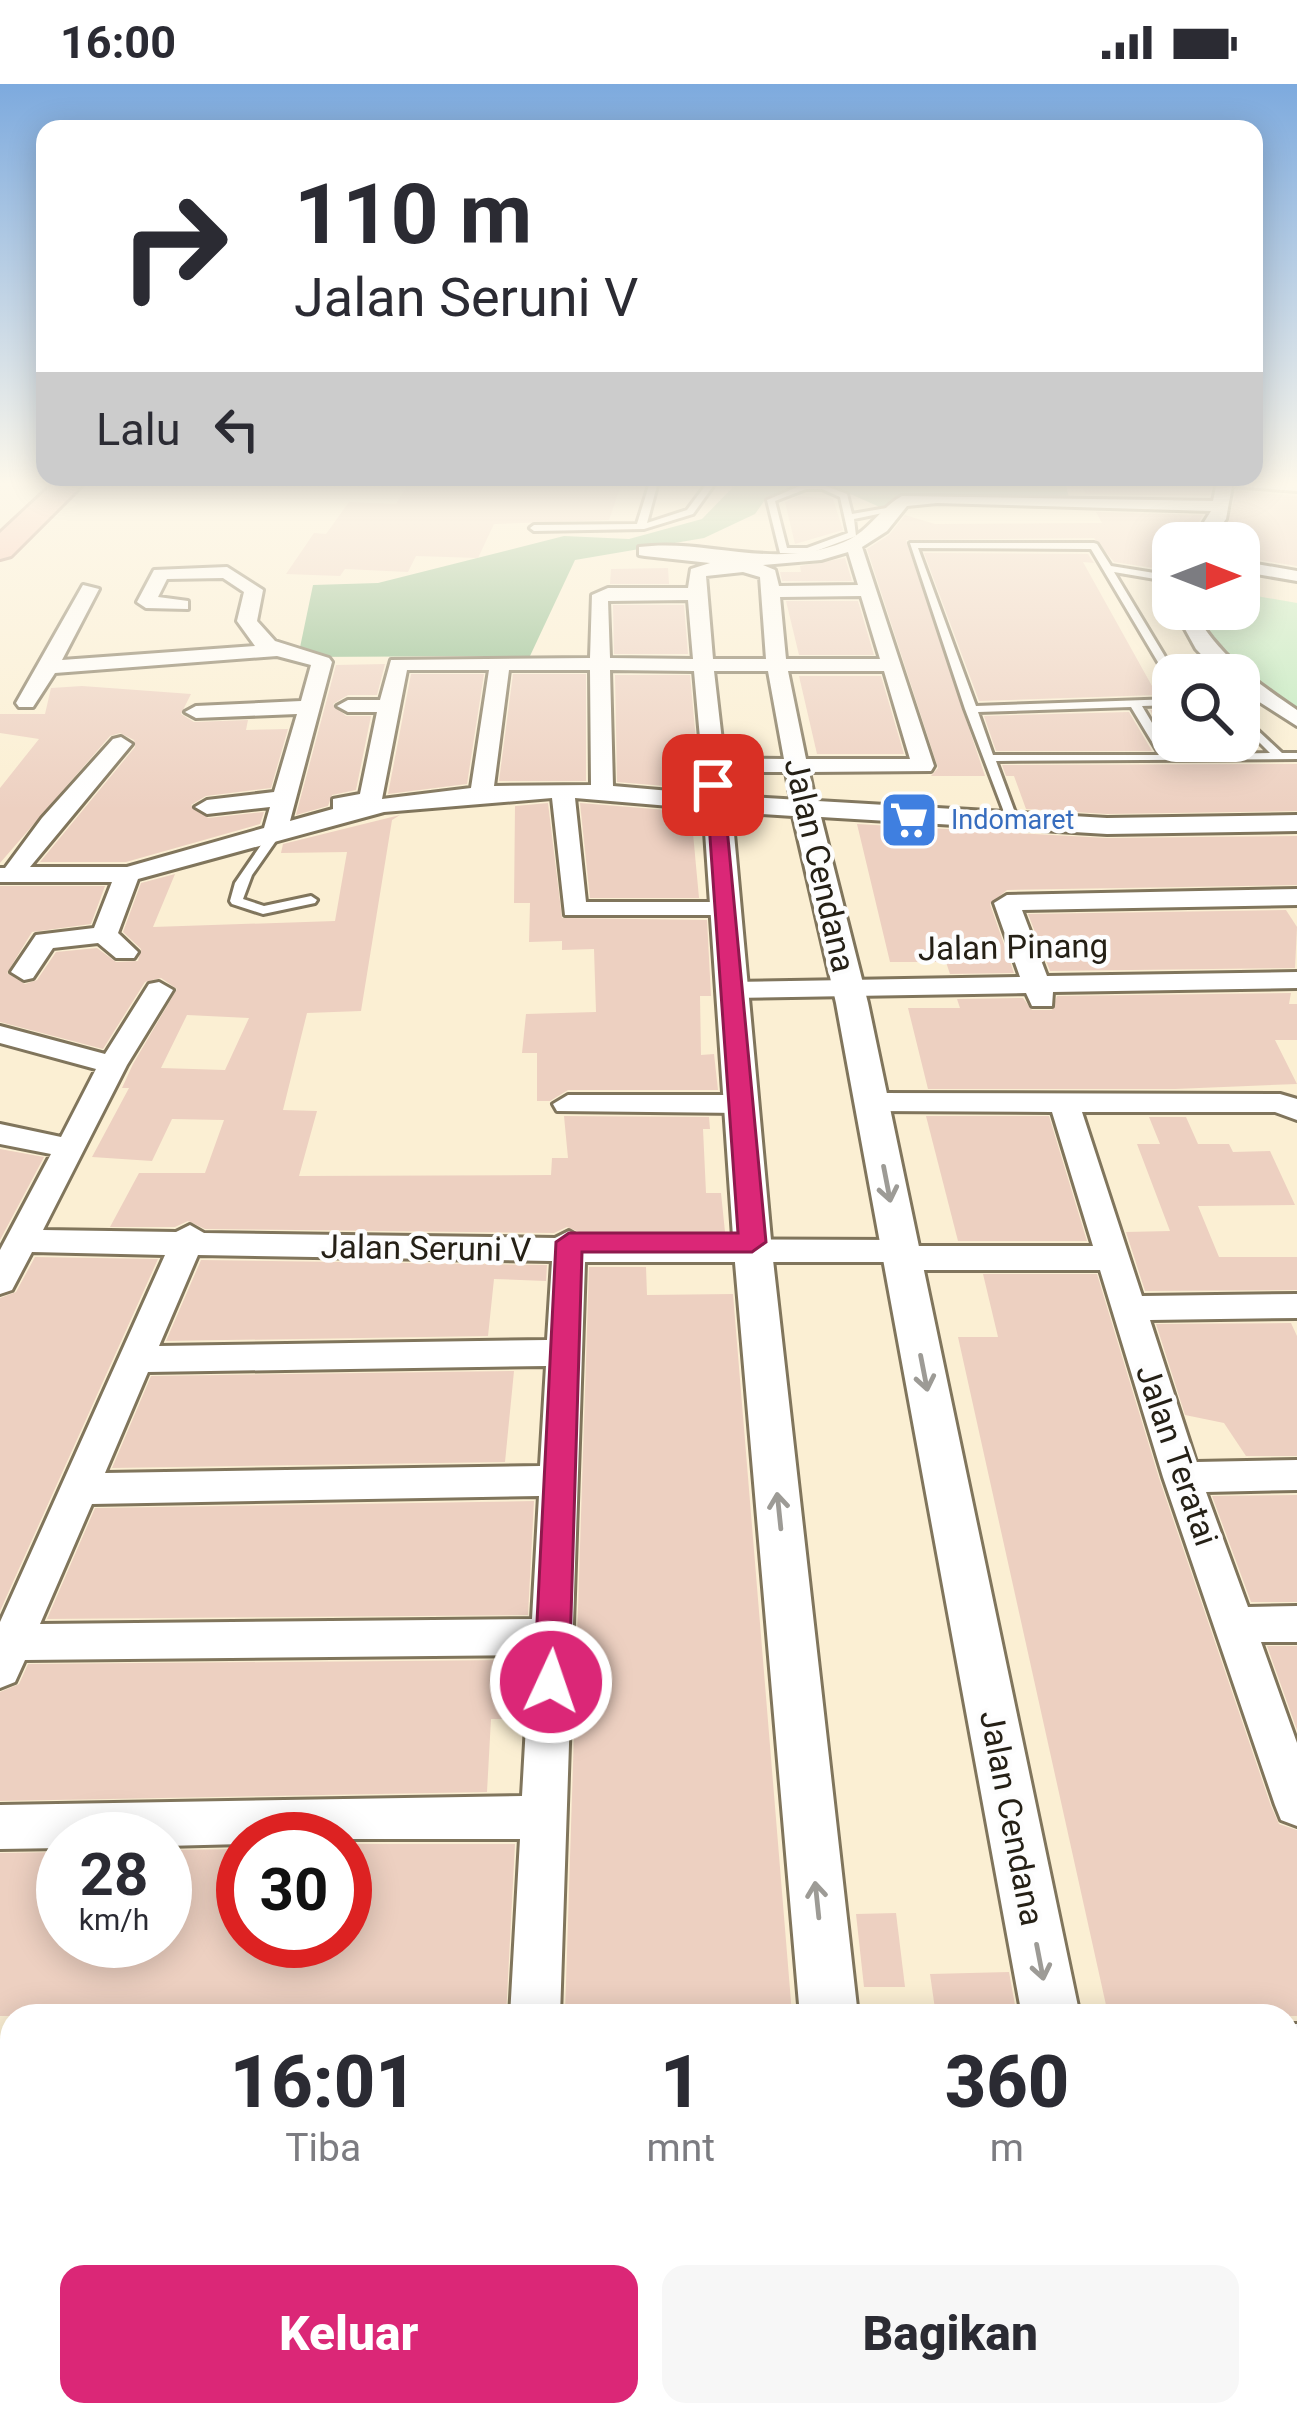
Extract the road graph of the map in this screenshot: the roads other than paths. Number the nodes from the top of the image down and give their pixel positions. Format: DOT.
graph roads {
  1 [pos="90,591"];
  2 [pos="151,591"];
  3 [pos="254,591"];
  4 [pos="805,591"];
  5 [pos="869,591"];
  6 [pos="929,591"];
  7 [pos="1124,591"];
  8 [pos="770,592"];
  9 [pos="697,594"];
  10 [pos="182,605"];
  11 [pos="276,650"];
  12 [pos="1159,654"];
  13 [pos="500,663"];
  14 [pos="602,663"];
  15 [pos="703,664"];
  16 [pos="777,665"];
  17 [pos="893,665"];
  18 [pos="48,667"];
  19 [pos="1260,693"];
  20 [pos="1260,698"];
  21 [pos="1267,698"];
  22 [pos="26,703"];
  23 [pos="1152,703"];
  24 [pos="1135,704"];
  25 [pos="308,706"];
  26 [pos="348,706"];
  27 [pos="387,706"];
  28 [pos="970,709"];
  29 [pos="196,712"];
  30 [pos="1297,720"];
  31 [pos="1152,733"];
  32 [pos="1260,737"];
  33 [pos="121,744"];
  34 [pos="1260,756"];
  35 [pos="1279,756"];
  36 [pos="1297,756"];
  37 [pos="989,758"];
  38 [pos="1152,758"];
  39 [pos="796,765"];
  40 [pos="714,784"];
  41 [pos="602,786"];
  42 [pos="482,789"];
  43 [pos="563,792"];
  44 [pos="370,800"];
  45 [pos="296,804"];
  46 [pos="815,806"];
  47 [pos="207,807"];
  48 [pos="1010,815"];
  49 [pos="1297,820"];
  50 [pos="274,836"];
  51 [pos="127,874"];
  52 [pos="6,875"];
  53 [pos="1296,898"];
  54 [pos="310,900"];
  55 [pos="724,910"];
  56 [pos="24,972"];
  57 [pos="1297,980"];
  58 [pos="160,990"];
  59 [pos="1039,991"];
  60 [pos="850,995"];
  61 [pos="732,998"];
  62 [pos="1297,999"];
  63 [pos="5,1035"];
  64 [pos="113,1065"];
  65 [pos="872,1102"];
  66 [pos="1064,1103"];
  67 [pos="568,1104"];
  68 [pos="741,1104"];
  69 [pos="1297,1111"];
  70 [pos="0,1134"];
  71 [pos="73,1149"];
  72 [pos="25,1237"];
  73 [pos="188,1240"];
  74 [pos="569,1246"];
  75 [pos="753,1247"];
  76 [pos="900,1250"];
  77 [pos="1111,1258"];
  78 [pos="0,1282"];
  79 [pos="1297,1306"];
  80 [pos="1128,1308"];
  81 [pos="562,1353"];
  82 [pos="136,1358"];
  83 [pos="1297,1475"];
  84 [pos="1182,1477"];
  85 [pos="559,1481"];
  86 [pos="79,1489"];
  87 [pos="1237,1624"];
  88 [pos="1297,1624"];
  89 [pos="554,1637"];
  90 [pos="6,1656"];
  91 [pos="1297,1805"];
  92 [pos="542,1817"];
  93 [pos="0,1828"];
  94 [pos="535,2004"];
  95 [pos="828,2004"];
  96 [pos="1049,2004"];
  1 -- 18 [label="street"];
  2 -- 10 [label="street"];
  3 -- 11 [label="street"];
  4 -- 8 [label="street"];
  5 -- 17 [label="street"];
  6 -- 28 [label="lane"];
  7 -- 12 [label="lane"];
  8 -- 16 [label="street, Jalan Cendana"];
  9 -- 14 [label="street"];
  9 -- 15 [label="street"];
  11 -- 18 [label="street"];
  11 -- 25 [label="street"];
  13 -- 14 [label="street"];
  13 -- 27 [label="street"];
  13 -- 42 [label="street"];
  14 -- 15 [label="street"];
  14 -- 41 [label="street"];
  15 -- 16 [label="street"];
  15 -- 40 [label="street"];
  16 -- 17 [label="street"];
  16 -- 39 [label="street, Jalan Cendana"];
  17 -- 39 [label="street"];
  18 -- 22 [label="street"];
  19 -- 21 [label="street"];
  20 -- 21 [label="lane"];
  21 -- 30 [label="street"];
  23 -- 24 [label="lane"];
  24 -- 28 [label="lane"];
  24 -- 31 [label="lane"];
  25 -- 29 [label="street"];
  25 -- 45 [label="street"];
  26 -- 27 [label="street"];
  27 -- 44 [label="street"];
  28 -- 37 [label="lane"];
  32 -- 35 [label="lane"];
  33 -- 52 [label="street"];
  34 -- 35 [label="lane"];
  35 -- 36 [label="lane"];
  37 -- 38 [label="lane"];
  37 -- 48 [label="lane"];
  39 -- 40 [label="street"];
  39 -- 46 [label="street, Jalan Cendana"];
  40 -- 41 [label="street"];
  40 -- 43 [label="street"];
  40 -- 46 [label="street"];
  40 -- 55 [label="street"];
  41 -- 42 [label="street"];
  42 -- 44 [label="street"];
  43 -- 50 [label="street"];
  43 -- 55 [label="street"];
  44 -- 45 [label="street"];
  45 -- 47 [label="street"];
  45 -- 50 [label="street"];
  46 -- 48 [label="street"];
  46 -- 60 [label="street, Jalan Cendana"];
  48 -- 49 [label="street"];
  50 -- 51 [label="street"];
  50 -- 54 [label="lane"];
  51 -- 52 [label="street"];
  51 -- 56 [label="street"];
  53 -- 59 [label="street"];
  55 -- 61 [label="street"];
  57 -- 59 [label="street, Jalan Pinang"];
  58 -- 64 [label="street"];
  59 -- 60 [label="street, Jalan Pinang"];
  59 -- 62 [label="street, Jalan Pinang"];
  60 -- 61 [label="street, Jalan Pinang"];
  60 -- 65 [label="street, Jalan Cendana"];
  61 -- 68 [label="street"];
  63 -- 64 [label="street"];
  64 -- 71 [label="street"];
  65 -- 66 [label="street"];
  65 -- 76 [label="street, Jalan Cendana, one-way"];
  66 -- 69 [label="street"];
  66 -- 77 [label="street, Jalan Teratai"];
  67 -- 68 [label="street"];
  68 -- 75 [label="street"];
  70 -- 71 [label="street"];
  71 -- 72 [label="street"];
  72 -- 73 [label="street, Jalan Seruni V"];
  72 -- 78 [label="street"];
  73 -- 74 [label="street, Jalan Seruni V"];
  73 -- 82 [label="street"];
  74 -- 75 [label="street, Jalan Seruni V"];
  74 -- 81 [label="street"];
  75 -- 76 [label="street, Jalan Seruni V"];
  95 -- 75 [label="street, one-way"];
  76 -- 77 [label="street, Jalan Seruni V"];
  76 -- 96 [label="street, Jalan Cendana, one-way"];
  77 -- 80 [label="street, Jalan Teratai"];
  79 -- 80 [label="street"];
  80 -- 84 [label="street, Jalan Teratai"];
  81 -- 82 [label="street"];
  81 -- 85 [label="street"];
  82 -- 86 [label="street"];
  83 -- 84 [label="street"];
  84 -- 87 [label="street, Jalan Teratai"];
  85 -- 86 [label="street"];
  85 -- 89 [label="street"];
  86 -- 90 [label="street"];
  87 -- 88 [label="street"];
  87 -- 91 [label="street, Jalan Teratai"];
  89 -- 90 [label="street"];
  89 -- 92 [label="street"];
  92 -- 93 [label="street"];
  92 -- 94 [label="street"];
}
